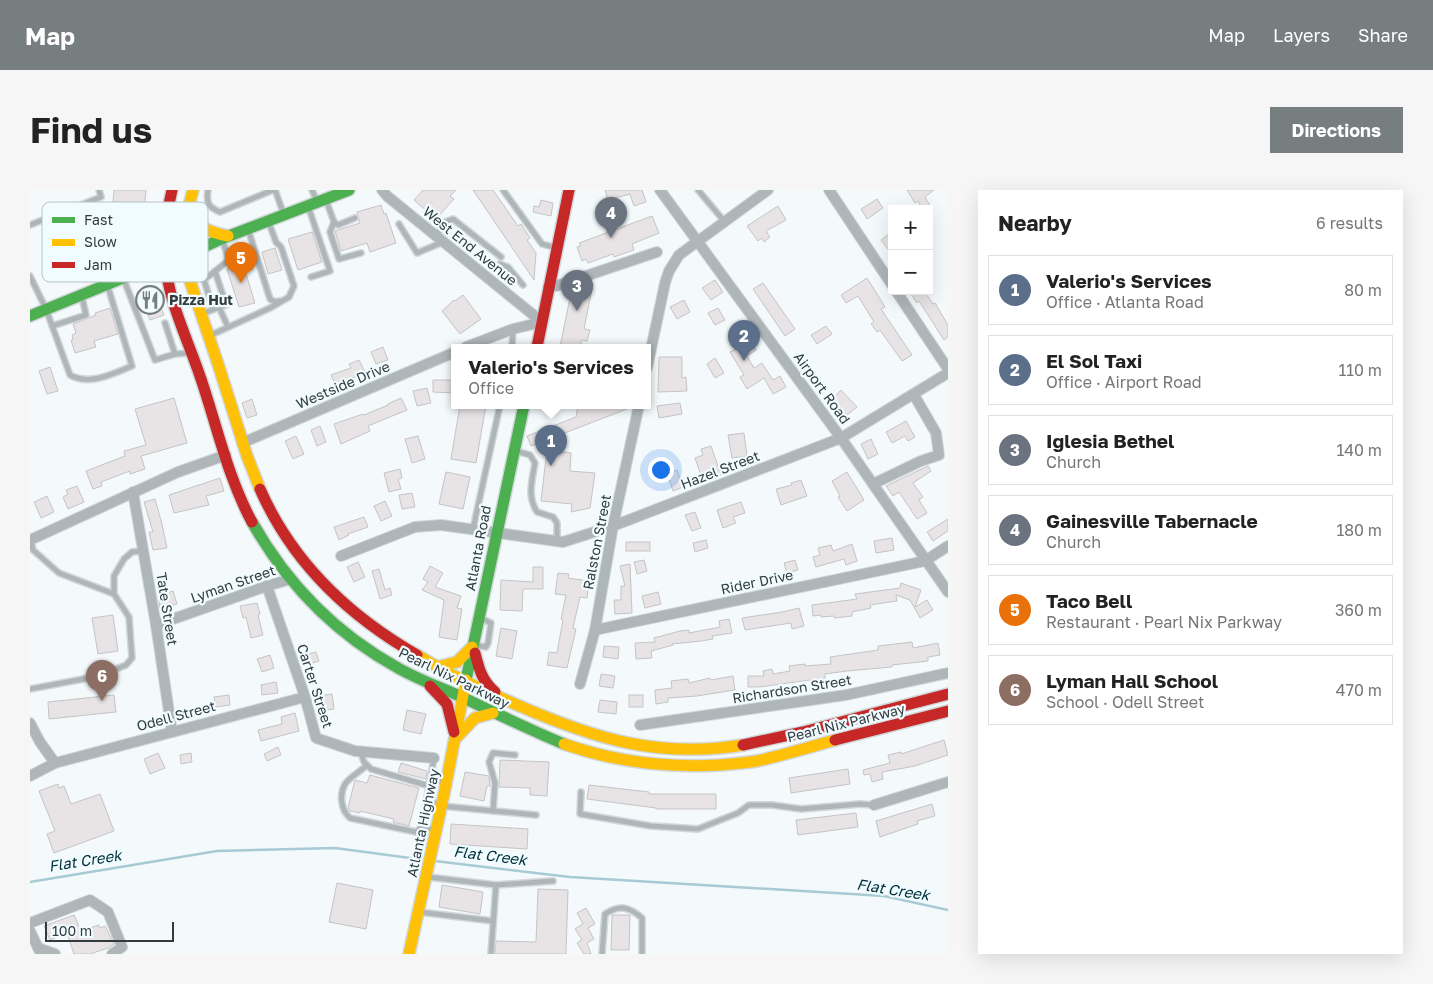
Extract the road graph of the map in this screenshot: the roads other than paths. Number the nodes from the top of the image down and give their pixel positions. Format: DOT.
graph roads {
  1 [pos="99,190"];
  2 [pos="274,190"];
  3 [pos="312,190"];
  4 [pos="349,190"];
  5 [pos="382,190"];
  6 [pos="503,190"];
  7 [pos="569,190"];
  8 [pos="660,190"];
  9 [pos="698,190"];
  10 [pos="768,190"];
  11 [pos="828,190"];
  12 [pos="88,202"];
  13 [pos="317,202"];
  14 [pos="208,204"];
  15 [pos="284,215"];
  16 [pos="355,218"];
  17 [pos="42,220"];
  18 [pos="269,221"];
  19 [pos="724,221"];
  20 [pos="334,222"];
  21 [pos="399,224"];
  22 [pos="30,225"];
  23 [pos="248,229"];
  24 [pos="208,232"];
  25 [pos="225,238"];
  26 [pos="439,239"];
  27 [pos="698,240"];
  28 [pos="208,246"];
  29 [pos="557,248"];
  30 [pos="657,252"];
  31 [pos="361,253"];
  32 [pos="501,258"];
  33 [pos="500,264"];
  34 [pos="215,271"];
  35 [pos="30,276"];
  36 [pos="208,277"];
  37 [pos="310,277"];
  38 [pos="888,279"];
  39 [pos="112,282"];
  40 [pos="125,282"];
  41 [pos="170,282"];
  42 [pos="190,282"];
  43 [pos="205,282"];
  44 [pos="107,284"];
  45 [pos="523,285"];
  46 [pos="552,287"];
  47 [pos="81,295"];
  48 [pos="899,295"];
  49 [pos="282,301"];
  50 [pos="220,307"];
  51 [pos="46,309"];
  52 [pos="213,309"];
  53 [pos="201,314"];
  54 [pos="30,316"];
  55 [pos="542,322"];
  56 [pos="165,323"];
  57 [pos="52,326"];
  58 [pos="228,326"];
  59 [pos="513,329"];
  60 [pos="209,336"];
  61 [pos="474,344"];
  62 [pos="512,344"];
  63 [pos="538,344"];
  64 [pos="651,350"];
  65 [pos="192,352"];
  66 [pos="175,354"];
  67 [pos="451,354"];
  68 [pos="948,369"];
  69 [pos="948,373"];
  70 [pos="914,395"];
  71 [pos="499,409"];
  72 [pos="523,409"];
  73 [pos="638,409"];
  74 [pos="841,438"];
  75 [pos="242,443"];
  76 [pos="514,450"];
  77 [pos="226,455"];
  78 [pos="874,484"];
  79 [pos="133,492"];
  80 [pos="613,526"];
  81 [pos="473,529"];
  82 [pos="496,532"];
  83 [pos="30,539"];
  84 [pos="557,541"];
  85 [pos="948,546"];
  86 [pos="143,551"];
  87 [pos="341,556"];
  88 [pos="925,561"];
  89 [pos="290,579"];
  90 [pos="267,586"];
  91 [pos="948,592"];
  92 [pos="114,594"];
  93 [pos="156,625"];
  94 [pos="595,630"];
  95 [pos="474,645"];
  96 [pos="437,667"];
  97 [pos="948,673"];
  98 [pos="426,682"];
  99 [pos="466,682"];
  100 [pos="580,684"];
  101 [pos="30,689"];
  102 [pos="948,694"];
  103 [pos="305,697"];
  104 [pos="462,697"];
  105 [pos="504,699"];
  106 [pos="948,711"];
  107 [pos="493,714"];
  108 [pos="30,723"];
  109 [pos="640,726"];
  110 [pos="172,732"];
  111 [pos="456,738"];
  112 [pos="360,751"];
  113 [pos="514,755"];
  114 [pos="434,758"];
  115 [pos="55,763"];
  116 [pos="367,765"];
  117 [pos="30,776"];
  118 [pos="430,779"];
  119 [pos="948,782"];
  120 [pos="446,783"];
  121 [pos="429,786"];
  122 [pos="581,792"];
  123 [pos="428,800"];
  124 [pos="874,805"];
  125 [pos="442,806"];
  126 [pos="493,811"];
  127 [pos="536,815"];
  128 [pos="422,828"];
  129 [pos="436,833"];
  130 [pos="428,872"];
  131 [pos="553,881"];
  132 [pos="496,885"];
  133 [pos="418,912"];
  134 [pos="493,921"];
  135 [pos="30,922"];
  136 [pos="30,931"];
  137 [pos="39,951"];
  138 [pos="411,953"];
  139 [pos="55,954"];
  140 [pos="112,954"];
  141 [pos="491,954"];
  142 [pos="602,954"];
  143 [pos="642,954"];
  1 -- 12 [label="lane"];
  2 -- 14 [label="lane"];
  2 -- 15 [label="lane"];
  3 -- 13 [label="lane"];
  4 -- 13 [label="main road"];
  5 -- 26 [label="street, West End Avenue"];
  6 -- 29 [label="lane"];
  7 -- 29 [label="main road"];
  8 -- 27 [label="street, Airport Road"];
  9 -- 19 [label="lane"];
  10 -- 19 [label="street"];
  11 -- 38 [label="street"];
  13 -- 15 [label="main road"];
  13 -- 20 [label="lane"];
  13 -- 37 [label="lane"];
  15 -- 18 [label="main road"];
  16 -- 20 [label="lane"];
  17 -- 22 [label="lane"];
  18 -- 23 [label="main road"];
  18 -- 49 [label="lane"];
  19 -- 27 [label="street"];
  20 -- 31 [label="lane"];
  21 -- 26 [label="lane"];
  23 -- 25 [label="main road"];
  23 -- 49 [label="lane"];
  24 -- 25 [label="main road"];
  25 -- 28 [label="main road"];
  25 -- 34 [label="lane"];
  26 -- 32 [label="lane"];
  26 -- 55 [label="street, West End Avenue"];
  27 -- 64 [label="street"];
  27 -- 74 [label="street, Airport Road"];
  29 -- 46 [label="main road"];
  30 -- 46 [label="street"];
  33 -- 45 [label="lane"];
  34 -- 36 [label="lane"];
  34 -- 50 [label="lane"];
  35 -- 51 [label="lane"];
  39 -- 44 [label="main road"];
  40 -- 66 [label="lane"];
  41 -- 65 [label="main road, Pearl Nix Parkway"];
  42 -- 53 [label="main road, Pearl Nix Parkway"];
  43 -- 52 [label="lane"];
  44 -- 47 [label="main road"];
  44 -- 57 [label="lane"];
  46 -- 55 [label="main road"];
  47 -- 51 [label="main road"];
  47 -- 57 [label="lane"];
  48 -- 68 [label="street"];
  49 -- 58 [label="lane"];
  50 -- 52 [label="lane"];
  50 -- 58 [label="lane"];
  51 -- 54 [label="main road"];
  51 -- 57 [label="lane"];
  52 -- 53 [label="lane"];
  53 -- 60 [label="main road, Pearl Nix Parkway"];
  55 -- 59 [label="street"];
  55 -- 63 [label="main road"];
  56 -- 66 [label="lane"];
  58 -- 60 [label="lane"];
  59 -- 61 [label="street"];
  59 -- 62 [label="lane"];
  60 -- 75 [label="main road, Pearl Nix Parkway"];
  65 -- 66 [label="lane"];
  65 -- 77 [label="main road, Pearl Nix Parkway"];
  67 -- 75 [label="street, Westside Drive"];
  69 -- 70 [label="street, Hazel Street"];
  70 -- 74 [label="street, Hazel Street"];
  70 -- 78 [label="street"];
  71 -- 81 [label="lane"];
  72 -- 76 [label="main road, Atlanta Road"];
  73 -- 80 [label="street, Ralston Street"];
  74 -- 78 [label="street, Airport Road"];
  74 -- 80 [label="street, Hazel Street"];
  75 -- 96 [label="main road, Pearl Nix Parkway"];
  76 -- 82 [label="main road, Atlanta Road"];
  76 -- 84 [label="lane"];
  77 -- 79 [label="street"];
  77 -- 89 [label="main road, Pearl Nix Parkway"];
  78 -- 88 [label="street, Airport Road"];
  79 -- 83 [label="street"];
  79 -- 86 [label="street, Tate Street"];
  80 -- 84 [label="street, Hazel Street"];
  80 -- 94 [label="street, Ralston Street"];
  81 -- 82 [label="street"];
  81 -- 87 [label="street"];
  82 -- 84 [label="street, Hazel Street"];
  82 -- 95 [label="main road, Atlanta Road"];
  83 -- 92 [label="lane"];
  85 -- 88 [label="street"];
  86 -- 92 [label="lane"];
  86 -- 93 [label="street, Tate Street"];
  88 -- 91 [label="street, Airport Road"];
  88 -- 94 [label="street, Rider Drive"];
  89 -- 90 [label="street, Lyman Street"];
  89 -- 98 [label="main road, Pearl Nix Parkway"];
  90 -- 93 [label="street, Lyman Street"];
  90 -- 103 [label="street, Carter Street"];
  92 -- 101 [label="lane"];
  93 -- 110 [label="street, Tate Street"];
  94 -- 100 [label="street, Ralston Street"];
  95 -- 96 [label="main road"];
  95 -- 99 [label="main road, Atlanta Road"];
  95 -- 105 [label="main road"];
  96 -- 99 [label="main road, Pearl Nix Parkway"];
  97 -- 109 [label="street, Richardson Street"];
  98 -- 104 [label="main road, Pearl Nix Parkway"];
  98 -- 111 [label="main road"];
  99 -- 104 [label="main road, Atlanta Road"];
  99 -- 105 [label="main road, Pearl Nix Parkway"];
  102 -- 105 [label="main road, Pearl Nix Parkway"];
  103 -- 110 [label="street, Odell Street"];
  103 -- 112 [label="street, Carter Street"];
  104 -- 107 [label="main road, Pearl Nix Parkway"];
  104 -- 111 [label="main road, Atlanta Highway"];
  106 -- 107 [label="main road, Pearl Nix Parkway"];
  107 -- 111 [label="main road"];
  108 -- 115 [label="street"];
  110 -- 115 [label="street, Odell Street"];
  111 -- 120 [label="main road, Atlanta Highway"];
  112 -- 114 [label="street, Carter Street"];
  112 -- 116 [label="lane"];
  113 -- 126 [label="lane"];
  114 -- 118 [label="lane"];
  115 -- 117 [label="street, Odell Street"];
  116 -- 121 [label="lane"];
  116 -- 128 [label="lane"];
  118 -- 120 [label="lane"];
  118 -- 121 [label="lane"];
  119 -- 124 [label="street"];
  120 -- 125 [label="main road, Atlanta Highway"];
  121 -- 123 [label="lane"];
  122 -- 124 [label="lane"];
  123 -- 125 [label="lane"];
  123 -- 128 [label="lane"];
  125 -- 126 [label="lane"];
  125 -- 129 [label="main road, Atlanta Highway"];
  126 -- 127 [label="lane"];
  128 -- 129 [label="lane"];
  129 -- 130 [label="main road, Atlanta Highway"];
  130 -- 132 [label="lane"];
  130 -- 133 [label="main road, Atlanta Highway"];
  131 -- 132 [label="lane"];
  132 -- 134 [label="lane"];
  133 -- 134 [label="lane"];
  133 -- 138 [label="main road, Atlanta Highway"];
  134 -- 141 [label="lane"];
  135 -- 140 [label="street"];
  136 -- 137 [label="street"];
  137 -- 139 [label="street"];
  142 -- 143 [label="lane"];
}
